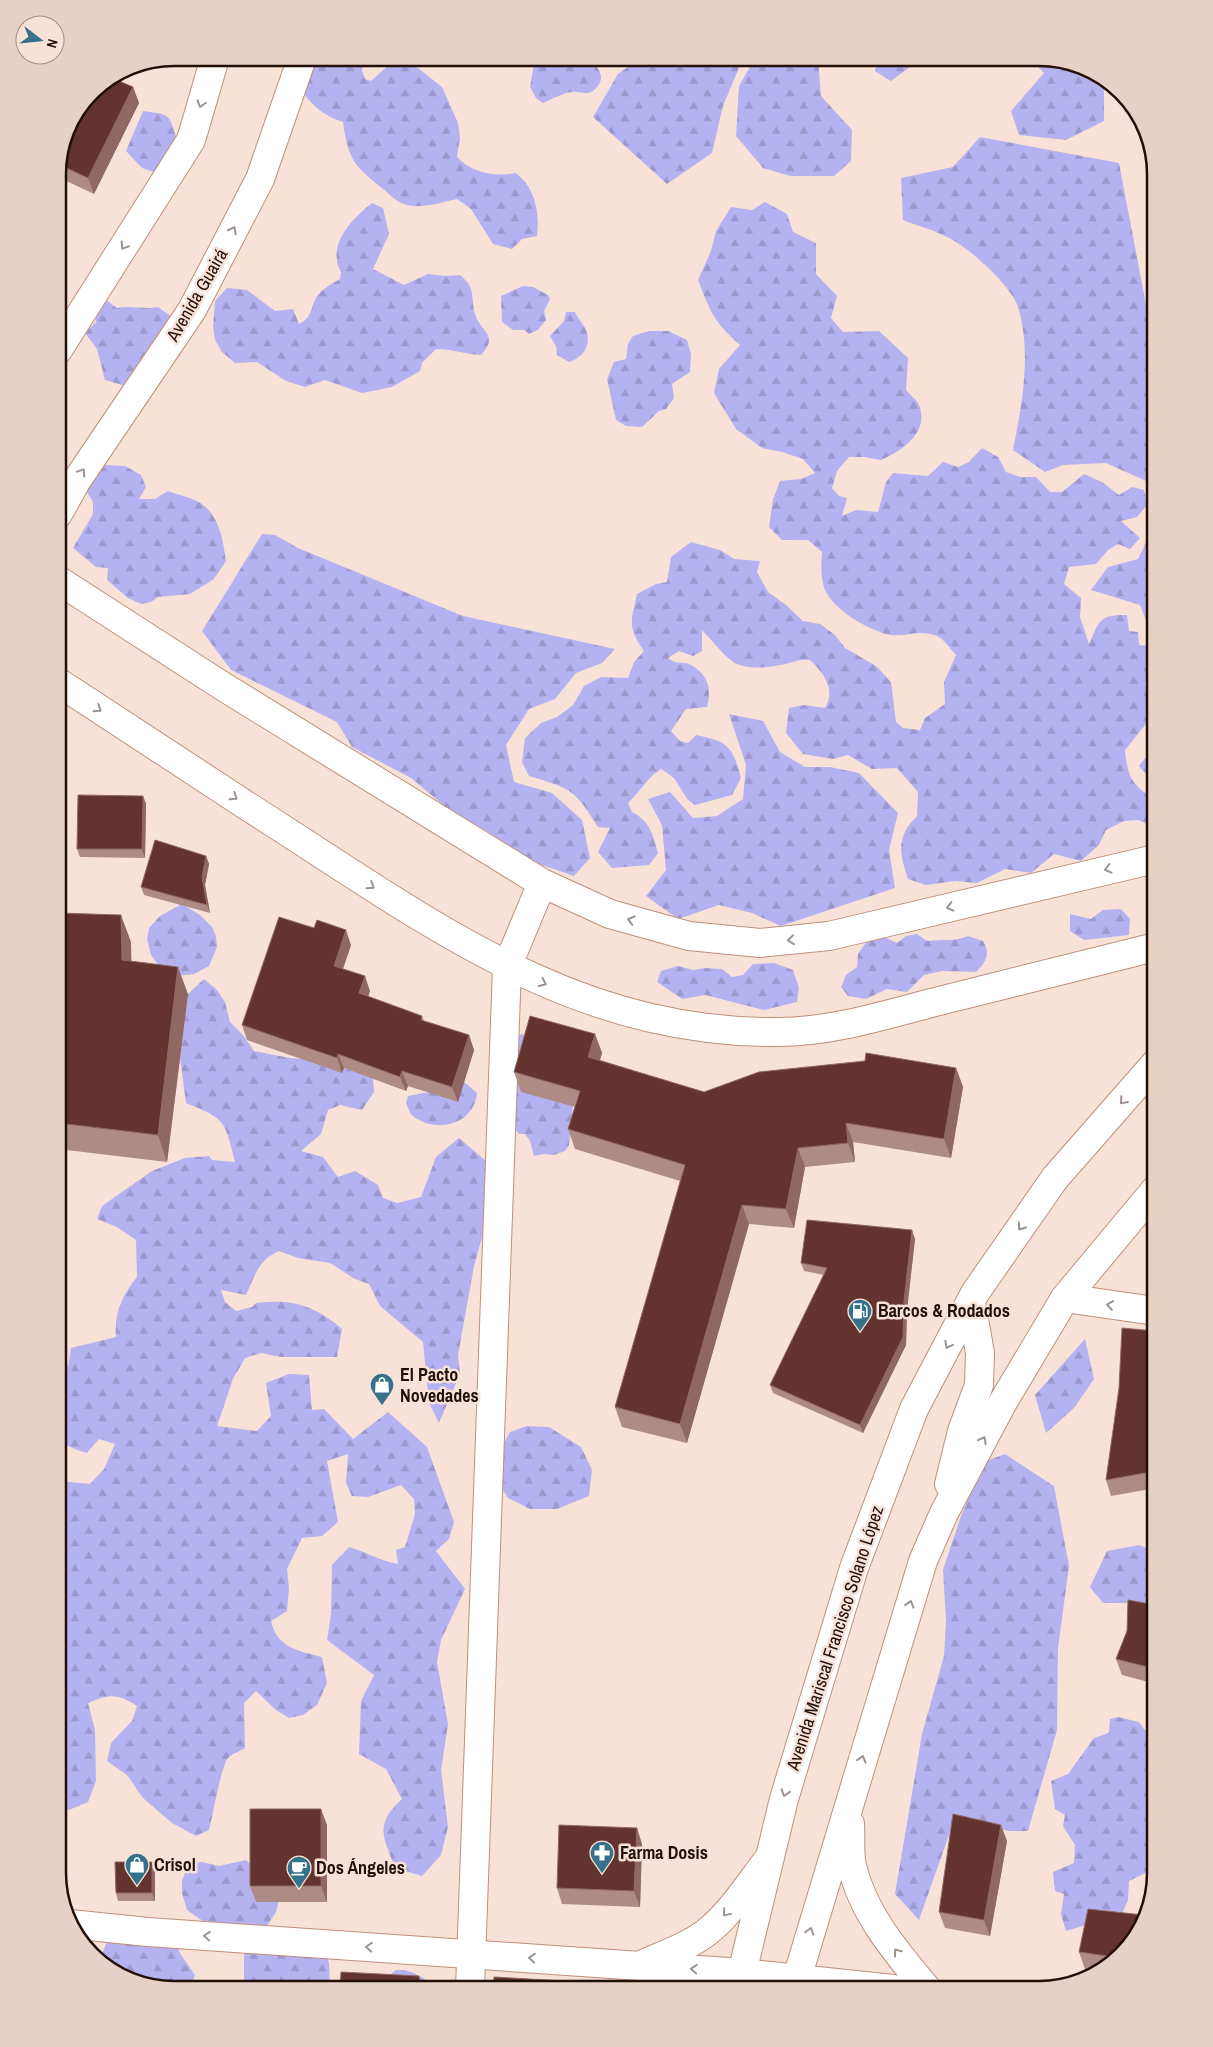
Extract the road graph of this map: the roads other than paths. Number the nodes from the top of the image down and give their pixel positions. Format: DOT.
graph roads {
  1 [pos="213,66"];
  2 [pos="299,66"];
  3 [pos="66,337"];
  4 [pos="66,500"];
  5 [pos="66,585"];
  6 [pos="66,687"];
  7 [pos="1147,863"];
  8 [pos="542,883"];
  9 [pos="1147,949"];
  10 [pos="507,967"];
  11 [pos="1147,1074"];
  12 [pos="1147,1201"];
  13 [pos="1065,1298"];
  14 [pos="971,1302"];
  15 [pos="1147,1310"];
  16 [pos="944,1513"];
  17 [pos="850,1798"];
  18 [pos="767,1860"];
  19 [pos="80,1925"];
  20 [pos="470,1954"];
  21 [pos="639,1966"];
  22 [pos="470,1981"];
  23 [pos="740,1981"];
  24 [pos="795,1981"];
  25 [pos="920,1981"];
  1 -- 3 [label="street, one-way"];
  4 -- 2 [label="street, Avenida Guairá, one-way"];
  5 -- 8 [label="street"];
  6 -- 10 [label="street, one-way"];
  7 -- 8 [label="street, one-way"];
  8 -- 10 [label="street"];
  10 -- 9 [label="street, one-way"];
  10 -- 20 [label="street"];
  11 -- 14 [label="street, Avenida Mariscal Francisco Solano López, one-way"];
  12 -- 13 [label="street"];
  15 -- 13 [label="street, one-way"];
  16 -- 13 [label="street, one-way"];
  14 -- 16 [label="street"];
  14 -- 18 [label="street, Avenida Mariscal Francisco Solano López, one-way"];
  17 -- 16 [label="street, one-way"];
  24 -- 17 [label="street, one-way"];
  25 -- 17 [label="street, one-way"];
  18 -- 21 [label="street, one-way"];
  18 -- 23 [label="street, Avenida Mariscal Francisco Solano López"];
  20 -- 19 [label="street, one-way"];
  21 -- 20 [label="street, one-way"];
  20 -- 22 [label="street"];
  23 -- 21 [label="street, one-way"];
}
